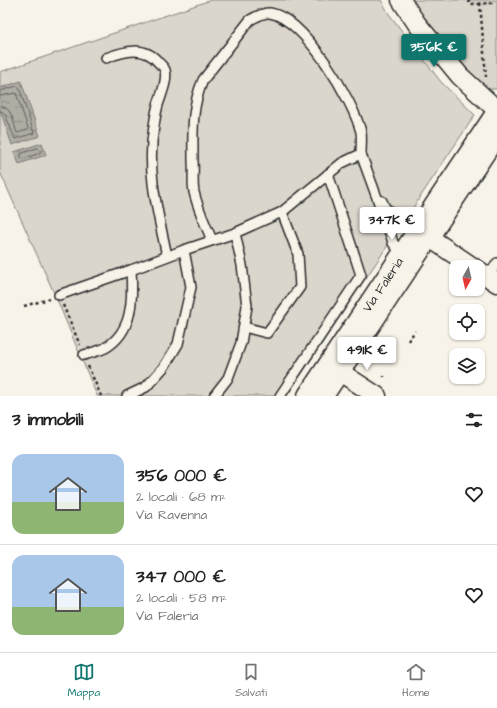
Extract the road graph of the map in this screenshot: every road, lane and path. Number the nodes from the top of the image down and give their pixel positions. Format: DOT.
graph roads {
  1 [pos="401,0"];
  2 [pos="468,0"];
  3 [pos="491,0"];
  4 [pos="480,3"];
  5 [pos="106,58"];
  6 [pos="486,81"];
  7 [pos="497,110"];
  8 [pos="497,114"];
  9 [pos="497,136"];
  10 [pos="361,154"];
  11 [pos="328,174"];
  12 [pos="372,184"];
  13 [pos="282,212"];
  14 [pos="235,233"];
  15 [pos="424,234"];
  16 [pos="212,240"];
  17 [pos="184,250"];
  18 [pos="167,256"];
  19 [pos="409,258"];
  20 [pos="132,270"];
  21 [pos="487,272"];
  22 [pos="59,296"];
  23 [pos="24,306"];
  24 [pos="244,327"];
  25 [pos="415,331"];
  26 [pos="408,341"];
  27 [pos="84,355"];
  28 [pos="340,372"];
  29 [pos="319,393"];
  30 [pos="126,396"];
  31 [pos="214,396"];
  32 [pos="280,396"];
  33 [pos="377,396"];
  1 -- 7 [label="street"];
  2 -- 4 [label="path"];
  3 -- 4 [label="path"];
  4 -- 6 [label="path"];
  5 -- 18 [label="lane"];
  8 -- 15 [label="street, Via Faleria"];
  9 -- 15 [label="street, Via Faleria"];
  10 -- 11 [label="lane"];
  10 -- 12 [label="lane"];
  10 -- 16 [label="lane"];
  11 -- 13 [label="lane"];
  11 -- 32 [label="lane"];
  12 -- 15 [label="lane"];
  12 -- 19 [label="lane"];
  13 -- 14 [label="lane"];
  13 -- 24 [label="lane"];
  14 -- 16 [label="lane"];
  14 -- 24 [label="lane"];
  15 -- 19 [label="street, Via Faleria"];
  15 -- 21 [label="street"];
  16 -- 17 [label="lane"];
  17 -- 18 [label="lane"];
  17 -- 30 [label="lane"];
  18 -- 20 [label="lane"];
  19 -- 28 [label="street, Via Faleria"];
  19 -- 29 [label="street, Via Faleria"];
  20 -- 22 [label="lane"];
  20 -- 27 [label="lane"];
  22 -- 23 [label="path"];
  24 -- 31 [label="lane"];
  25 -- 26 [label="path"];
  28 -- 29 [label="street, Via Faleria"];
  28 -- 33 [label="street"];
}
